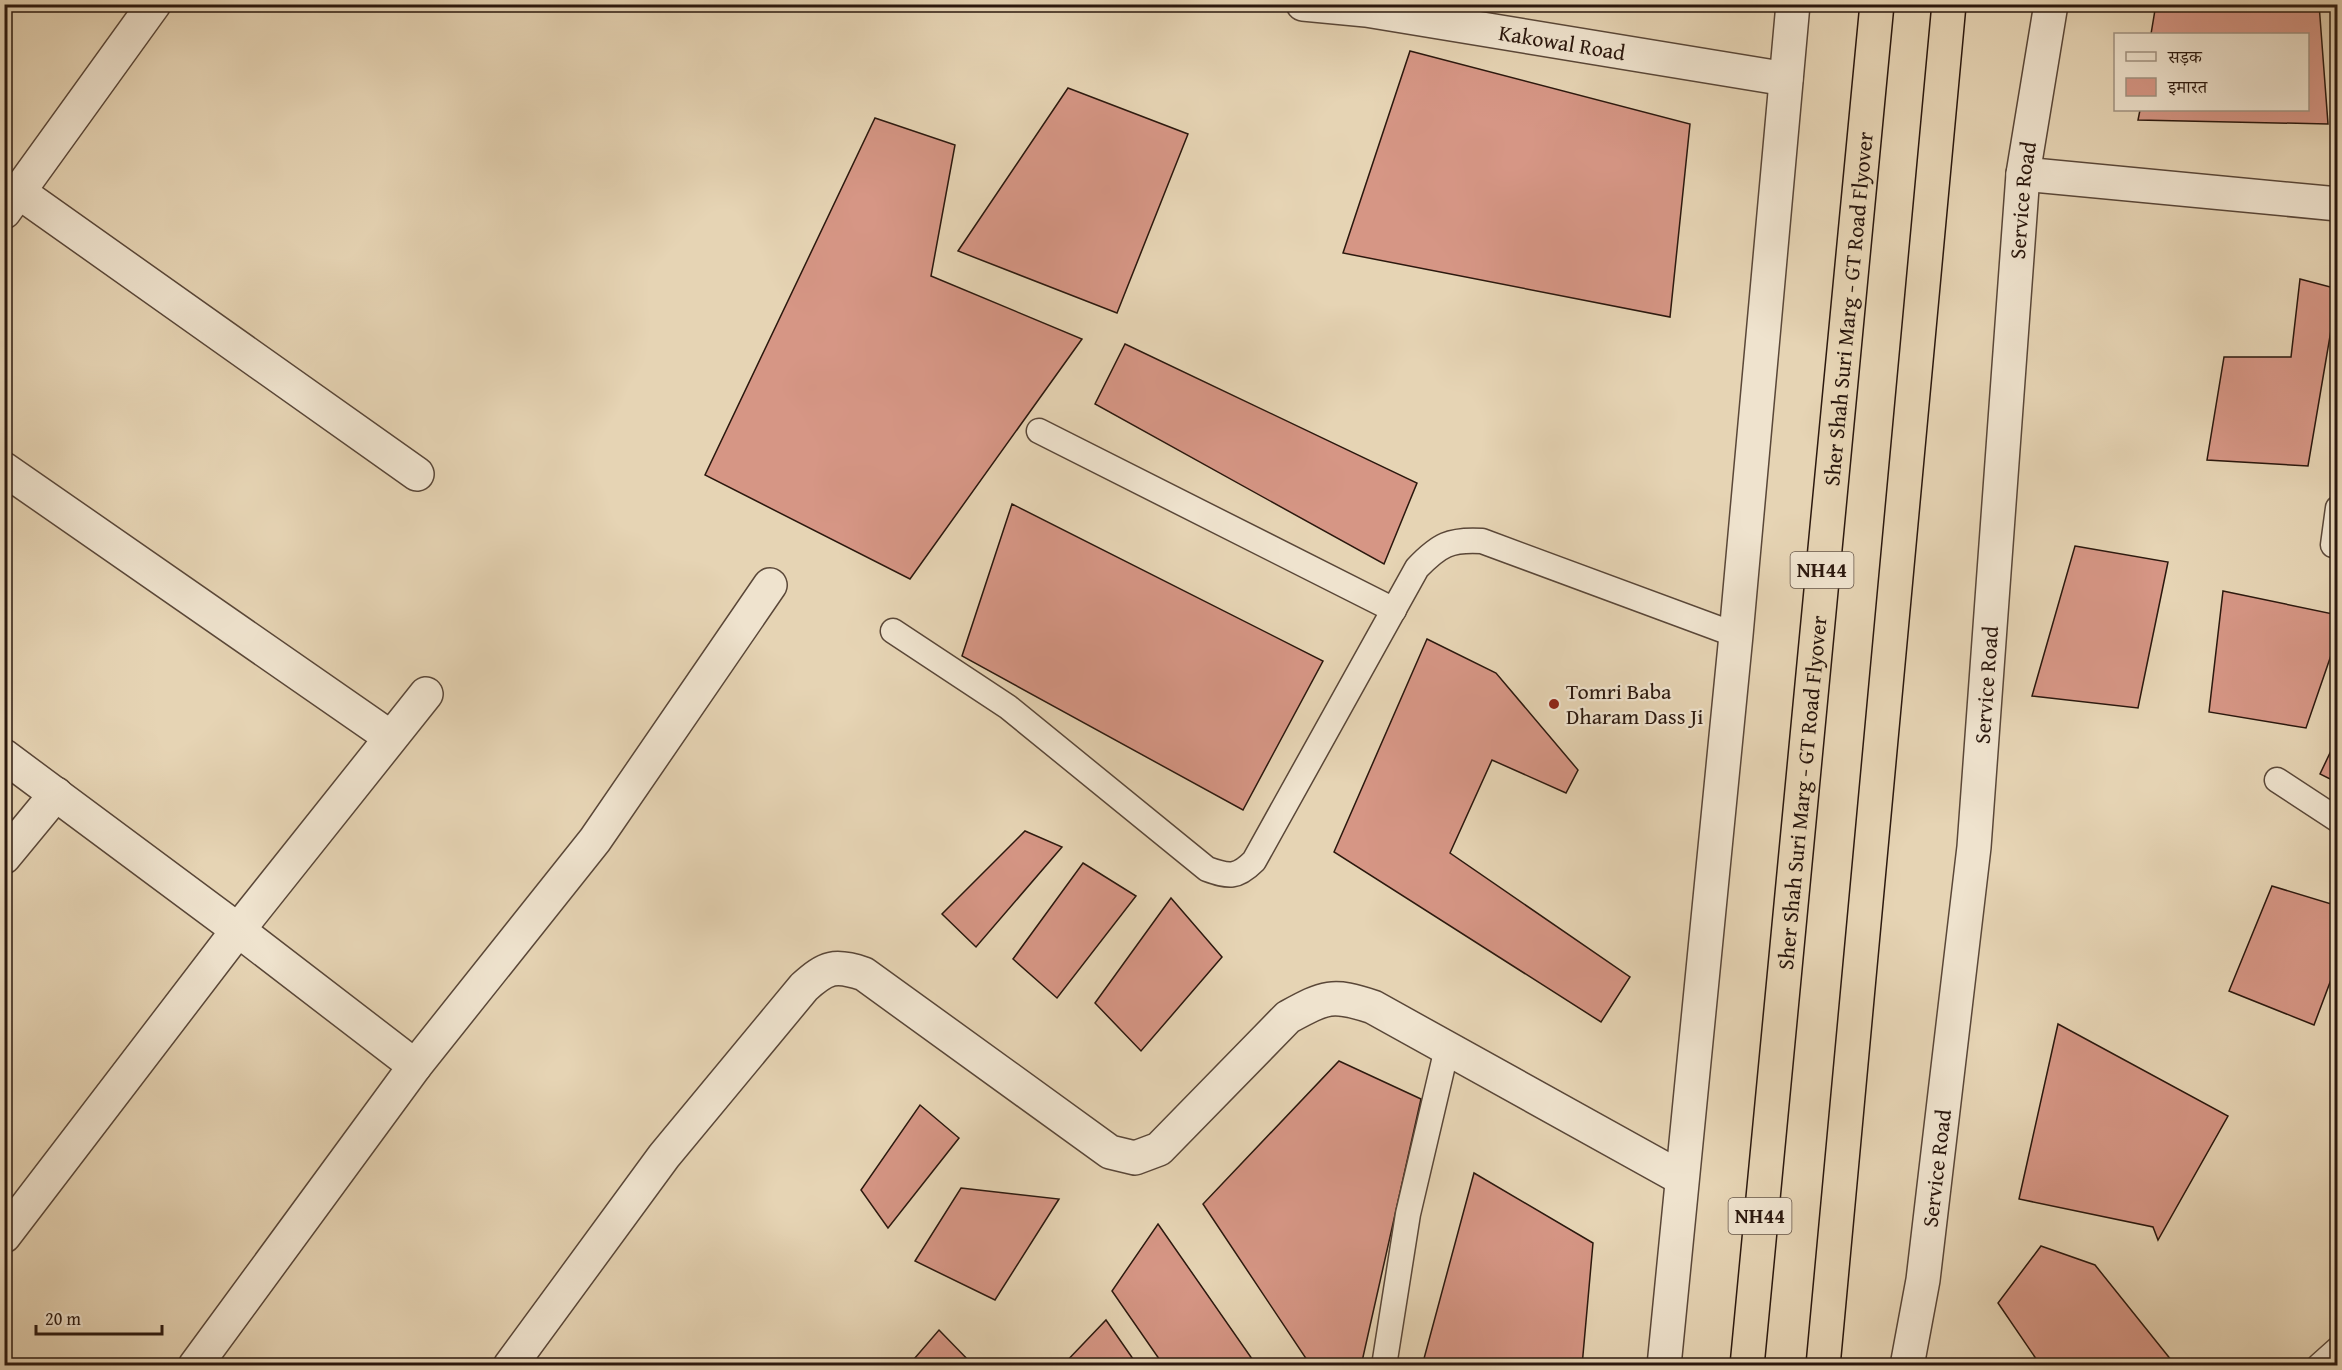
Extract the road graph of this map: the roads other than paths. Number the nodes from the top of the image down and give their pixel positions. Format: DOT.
graph roads {
  1 [pos="154,4"];
  2 [pos="1303,4"];
  3 [pos="1793,4"];
  4 [pos="1877,4"];
  5 [pos="1949,4"];
  6 [pos="2051,4"];
  7 [pos="1786,79"];
  8 [pos="2023,174"];
  9 [pos="12,202"];
  10 [pos="2337,204"];
  11 [pos="1039,431"];
  12 [pos="4,469"];
  13 [pos="417,474"];
  14 [pos="2337,507"];
  15 [pos="2333,545"];
  16 [pos="770,585"];
  17 [pos="1394,610"];
  18 [pos="893,631"];
  19 [pos="1736,635"];
  20 [pos="426,694"];
  21 [pos="390,737"];
  22 [pos="4,756"];
  23 [pos="2277,780"];
  24 [pos="56,794"];
  25 [pos="2337,820"];
  26 [pos="4,857"];
  27 [pos="238,930"];
  28 [pos="1447,1048"];
  29 [pos="416,1066"];
  30 [pos="1681,1179"];
  31 [pos="4,1236"];
  32 [pos="2337,1349"];
  33 [pos="195,1365"];
  34 [pos="510,1365"];
  35 [pos="1384,1365"];
  36 [pos="1664,1365"];
  37 [pos="1747,1365"];
  38 [pos="1823,1365"];
  39 [pos="1907,1365"];
  40 [pos="2319,1365"];
  1 -- 9 [label="street"];
  2 -- 7 [label="street, Kakowal Road"];
  3 -- 7 [label="street"];
  4 -- 37 [label="highway, Sher Shah Suri Marg - GT Road Flyover / NH44"];
  5 -- 38 [label="highway"];
  6 -- 8 [label="street, Service Road"];
  7 -- 19 [label="street"];
  8 -- 10 [label="street"];
  8 -- 39 [label="street, Service Road"];
  9 -- 13 [label="street"];
  11 -- 17 [label="lane"];
  12 -- 21 [label="street"];
  14 -- 15 [label="lane"];
  16 -- 29 [label="street"];
  17 -- 18 [label="lane"];
  17 -- 19 [label="lane"];
  19 -- 30 [label="street"];
  20 -- 21 [label="street"];
  21 -- 27 [label="street"];
  22 -- 24 [label="street"];
  23 -- 25 [label="lane"];
  24 -- 26 [label="street"];
  24 -- 27 [label="street"];
  27 -- 29 [label="street"];
  27 -- 31 [label="street"];
  28 -- 30 [label="street"];
  28 -- 34 [label="street"];
  28 -- 35 [label="lane"];
  29 -- 33 [label="street"];
  30 -- 36 [label="street"];
  32 -- 40 [label="lane"];
}
